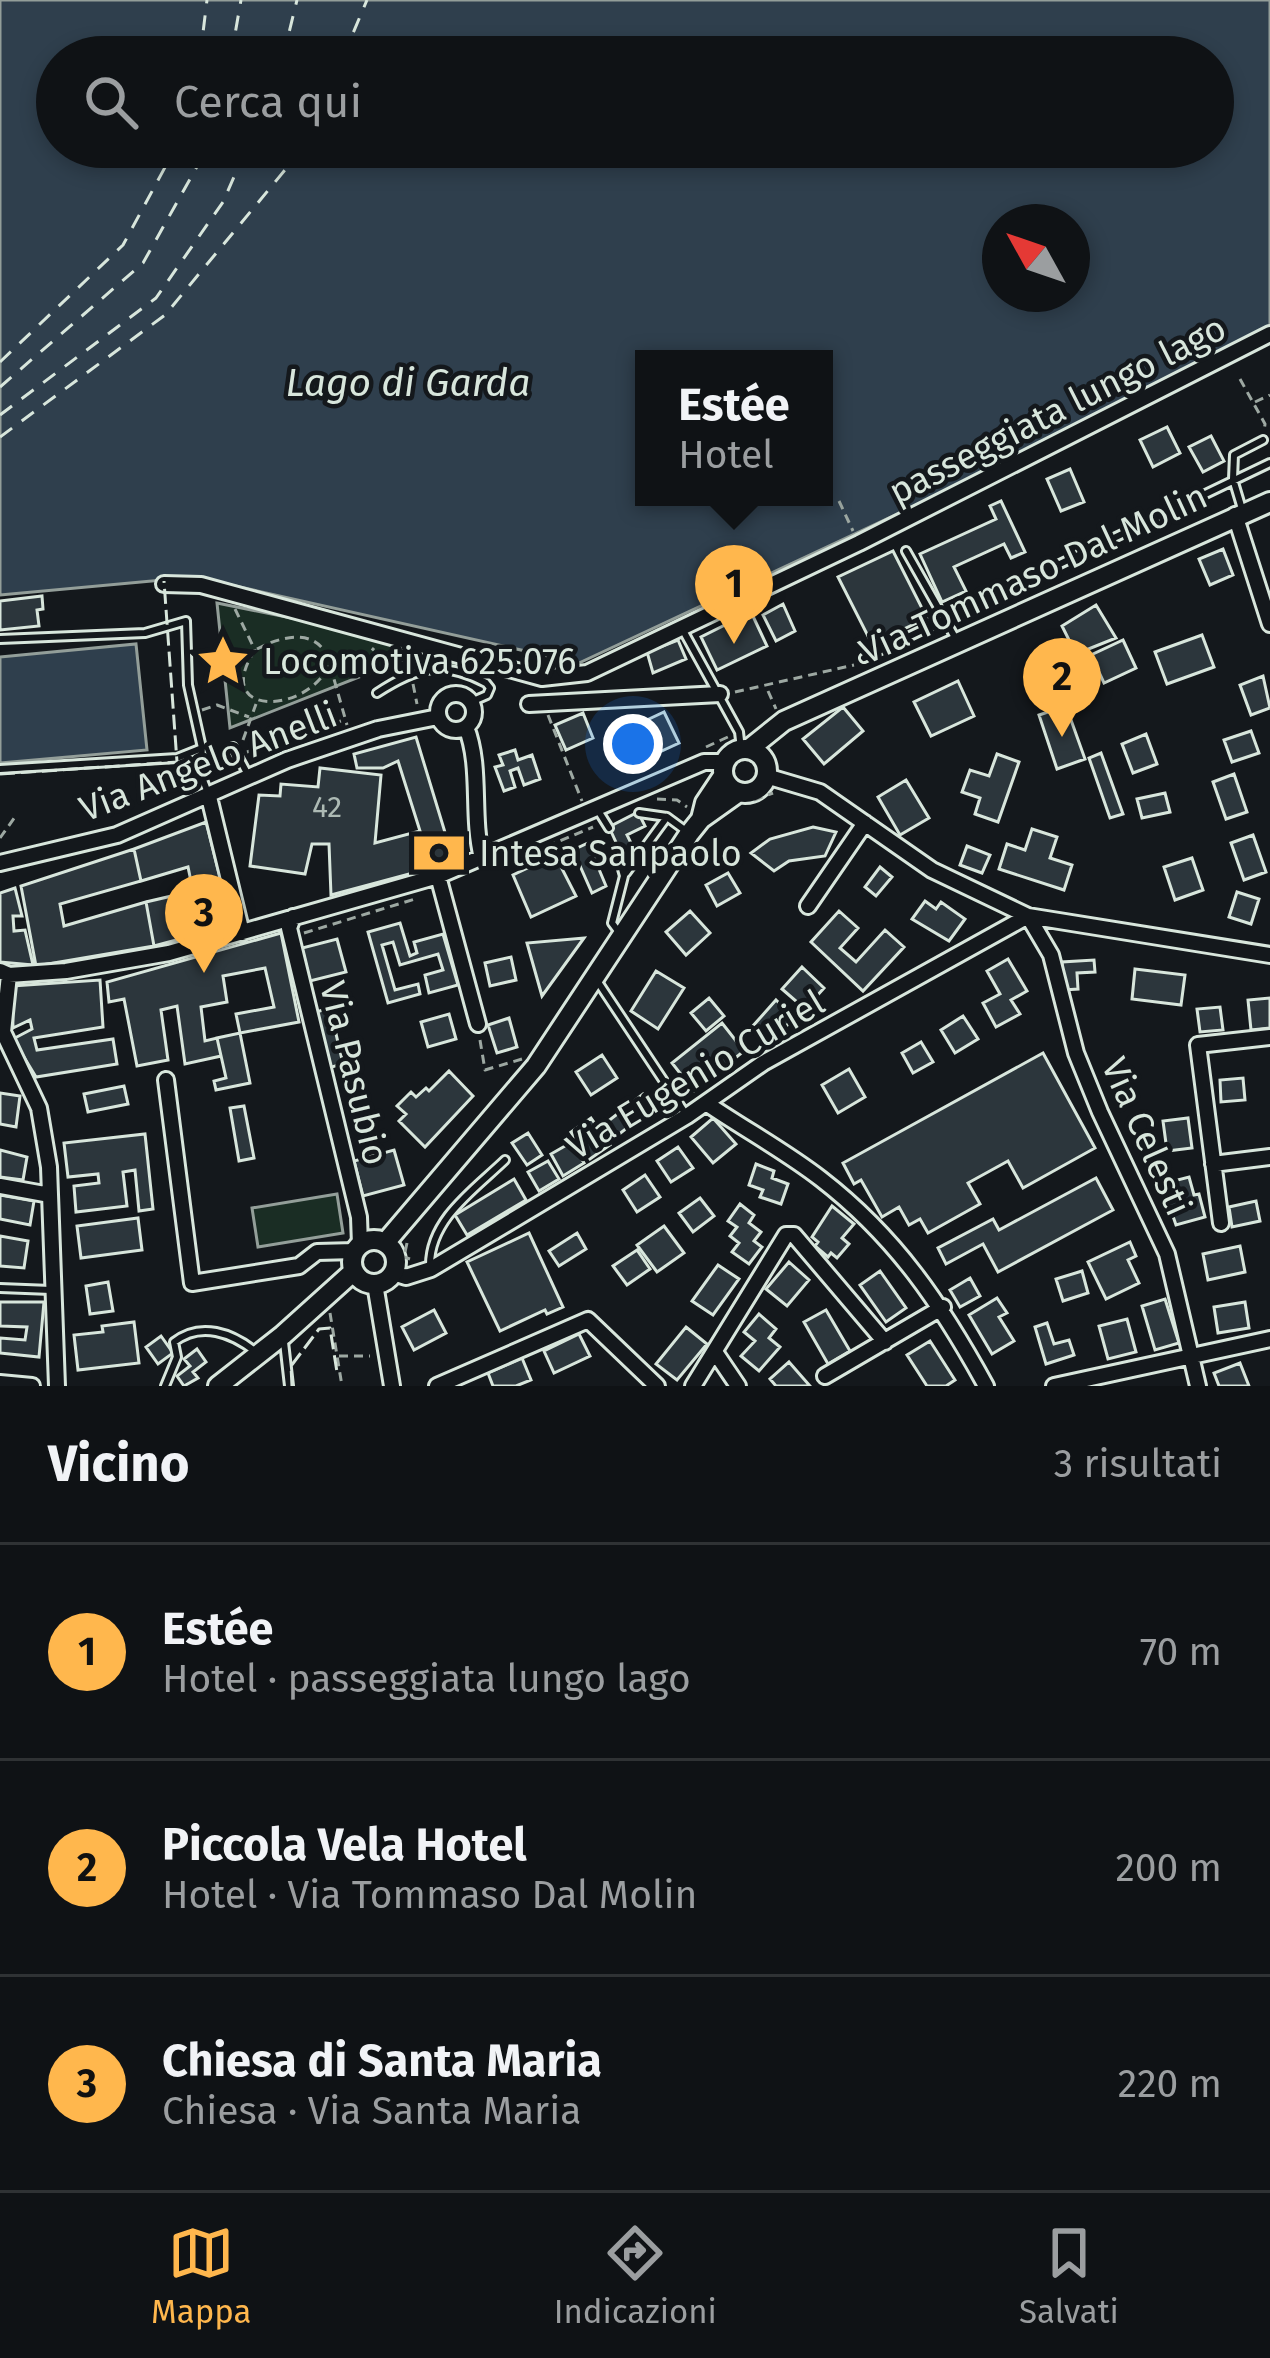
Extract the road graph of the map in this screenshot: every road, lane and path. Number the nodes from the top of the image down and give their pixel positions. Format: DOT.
graph roads {
  1 [pos="1270,334"];
  2 [pos="1240,379"];
  3 [pos="1270,395"];
  4 [pos="1254,403"];
  5 [pos="1007,422"];
  6 [pos="1263,440"];
  7 [pos="1026,459"];
  8 [pos="1270,463"];
  9 [pos="1233,479"];
  10 [pos="838,500"];
  11 [pos="1270,502"];
  12 [pos="1239,514"];
  13 [pos="860,543"];
  14 [pos="906,551"];
  15 [pos="164,584"];
  16 [pos="228,592"];
  17 [pos="943,617"];
  18 [pos="1270,624"];
  19 [pos="685,634"];
  20 [pos="384,636"];
  21 [pos="0,639"];
  22 [pos="958,644"];
  23 [pos="255,650"];
  24 [pos="864,658"];
  25 [pos="330,663"];
  26 [pos="542,679"];
  27 [pos="377,693"];
  28 [pos="720,694"];
  29 [pos="257,702"];
  30 [pos="471,702"];
  31 [pos="540,707"];
  32 [pos="196,712"];
  33 [pos="438,717"];
  34 [pos="250,718"];
  35 [pos="346,719"];
  36 [pos="466,727"];
  37 [pos="316,729"];
  38 [pos="351,738"];
  39 [pos="233,747"];
  40 [pos="202,748"];
  41 [pos="323,748"];
  42 [pos="696,752"];
  43 [pos="744,758"];
  44 [pos="0,770"];
  45 [pos="248,776"];
  46 [pos="740,793"];
  47 [pos="209,797"];
  48 [pos="583,802"];
  49 [pos="598,809"];
  50 [pos="639,813"];
  51 [pos="15,817"];
  52 [pos="667,817"];
  53 [pos="865,823"];
  54 [pos="695,826"];
  55 [pos="609,828"];
  56 [pos="0,838"];
  57 [pos="616,848"];
  58 [pos="482,858"];
  59 [pos="0,862"];
  60 [pos="438,876"];
  61 [pos="624,876"];
  62 [pos="808,906"];
  63 [pos="293,916"];
  64 [pos="1028,916"];
  65 [pos="242,933"];
  66 [pos="623,938"];
  67 [pos="1270,955"];
  68 [pos="4,973"];
  69 [pos="596,979"];
  70 [pos="478,1024"];
  71 [pos="2,1034"];
  72 [pos="1270,1037"];
  73 [pos="536,1066"];
  74 [pos="166,1080"];
  75 [pos="706,1102"];
  76 [pos="687,1116"];
  77 [pos="1270,1156"];
  78 [pos="506,1160"];
  79 [pos="1213,1164"];
  80 [pos="0,1186"];
  81 [pos="50,1195"];
  82 [pos="1221,1223"];
  83 [pos="385,1243"];
  84 [pos="356,1256"];
  85 [pos="430,1269"];
  86 [pos="393,1274"];
  87 [pos="375,1284"];
  88 [pos="0,1288"];
  89 [pos="55,1291"];
  90 [pos="943,1307"];
  91 [pos="329,1311"];
  92 [pos="284,1336"];
  93 [pos="1270,1339"];
  94 [pos="885,1342"];
  95 [pos="715,1352"];
  96 [pos="386,1353"];
  97 [pos="259,1354"];
  98 [pos="1192,1355"];
  99 [pos="337,1356"];
  100 [pos="368,1357"];
  101 [pos="373,1366"];
  102 [pos="825,1376"];
  103 [pos="0,1384"];
  104 [pos="32,1386"];
  105 [pos="57,1386"];
  106 [pos="165,1386"];
  107 [pos="218,1386"];
  108 [pos="289,1386"];
  109 [pos="342,1386"];
  110 [pos="392,1386"];
  111 [pos="437,1386"];
  112 [pos="658,1386"];
  113 [pos="693,1386"];
  114 [pos="738,1386"];
  115 [pos="986,1386"];
  116 [pos="1054,1386"];
  117 [pos="1198,1386"];
  1 -- 7 [label="street, passeggiata lungo lago"];
  2 -- 4 [label="path"];
  3 -- 4 [label="path"];
  4 -- 6 [label="path"];
  5 -- 7 [label="path"];
  6 -- 9 [label="lane"];
  7 -- 13 [label="street, passeggiata lungo lago"];
  8 -- 9 [label="lane"];
  9 -- 12 [label="lane"];
  9 -- 17 [label="lane"];
  10 -- 13 [label="path"];
  11 -- 12 [label="main road, Via Tommaso Dal Molin"];
  12 -- 18 [label="street"];
  12 -- 22 [label="main road, Via Tommaso Dal Molin"];
  13 -- 26 [label="street, passeggiata lungo lago"];
  14 -- 17 [label="lane"];
  15 -- 16 [label="street"];
  16 -- 20 [label="street"];
  16 -- 23 [label="path"];
  17 -- 22 [label="lane"];
  17 -- 24 [label="lane"];
  19 -- 28 [label="lane"];
  20 -- 25 [label="path"];
  20 -- 26 [label="street"];
  21 -- 32 [label="lane"];
  22 -- 43 [label="main road, Via Tommaso Dal Molin"];
  23 -- 25 [label="path"];
  23 -- 29 [label="path"];
  25 -- 29 [label="path"];
  25 -- 35 [label="path"];
  26 -- 31 [label="street"];
  27 -- 30 [label="lane"];
  28 -- 31 [label="street"];
  28 -- 43 [label="lane"];
  29 -- 34 [label="path"];
  30 -- 33 [label="street"];
  30 -- 36 [label="street"];
  31 -- 48 [label="path"];
  32 -- 34 [label="path"];
  32 -- 40 [label="lane"];
  33 -- 36 [label="street"];
  33 -- 38 [label="street, Via Angelo Anelli"];
  34 -- 37 [label="path"];
  35 -- 37 [label="path"];
  35 -- 38 [label="path"];
  36 -- 58 [label="street"];
  37 -- 41 [label="path"];
  38 -- 41 [label="street, Via Angelo Anelli"];
  39 -- 45 [label="lane"];
  40 -- 44 [label="lane"];
  40 -- 47 [label="lane"];
  41 -- 45 [label="street, Via Angelo Anelli"];
  42 -- 43 [label="path"];
  43 -- 46 [label="main road"];
  43 -- 46 [label="main road"];
  43 -- 49 [label="street"];
  43 -- 53 [label="street"];
  43 -- 54 [label="main road"];
  45 -- 47 [label="street, Via Angelo Anelli"];
  46 -- 54 [label="main road"];
  47 -- 59 [label="street, Via Angelo Anelli"];
  47 -- 65 [label="street"];
  49 -- 55 [label="lane"];
  49 -- 58 [label="street"];
  50 -- 52 [label="lane"];
  51 -- 56 [label="path"];
  52 -- 54 [label="lane"];
  52 -- 61 [label="lane"];
  53 -- 62 [label="street"];
  53 -- 64 [label="street"];
  54 -- 66 [label="main road"];
  57 -- 61 [label="lane"];
  58 -- 60 [label="street"];
  60 -- 63 [label="street"];
  60 -- 70 [label="street"];
  61 -- 66 [label="lane"];
  63 -- 65 [label="street"];
  63 -- 84 [label="street, Via Pasubio"];
  64 -- 67 [label="street"];
  64 -- 75 [label="street, Via Eugenio Curiel"];
  64 -- 98 [label="street, Via Celesti"];
  65 -- 68 [label="street"];
  66 -- 69 [label="main road"];
  68 -- 71 [label="street"];
  69 -- 73 [label="main road"];
  69 -- 76 [label="lane"];
  70 -- 73 [label="path"];
  71 -- 81 [label="street"];
  72 -- 79 [label="street"];
  73 -- 83 [label="main road"];
  74 -- 84 [label="street"];
  75 -- 76 [label="street, Via Eugenio Curiel"];
  75 -- 90 [label="street"];
  76 -- 85 [label="street, Via Eugenio Curiel"];
  77 -- 79 [label="street"];
  78 -- 85 [label="lane"];
  79 -- 82 [label="street"];
  80 -- 81 [label="street"];
  81 -- 89 [label="street"];
  83 -- 84 [label="main road"];
  83 -- 86 [label="main road"];
  84 -- 87 [label="main road"];
  84 -- 92 [label="main road"];
  85 -- 86 [label="street, Via Eugenio Curiel"];
  86 -- 87 [label="main road"];
  87 -- 96 [label="street"];
  88 -- 89 [label="lane"];
  89 -- 105 [label="street"];
  90 -- 94 [label="street"];
  90 -- 115 [label="street"];
  91 -- 99 [label="path"];
  92 -- 97 [label="main road"];
  92 -- 108 [label="lane"];
  93 -- 98 [label="street"];
  94 -- 95 [label="street"];
  94 -- 102 [label="street"];
  95 -- 113 [label="street"];
  95 -- 114 [label="street"];
  96 -- 100 [label="path"];
  96 -- 110 [label="street"];
  97 -- 106 [label="lane"];
  97 -- 107 [label="main road"];
  98 -- 116 [label="street"];
  98 -- 117 [label="street, Via Celesti"];
  99 -- 100 [label="path"];
  99 -- 109 [label="path"];
  100 -- 101 [label="path"];
  103 -- 104 [label="street"];
  111 -- 112 [label="street"];
}
